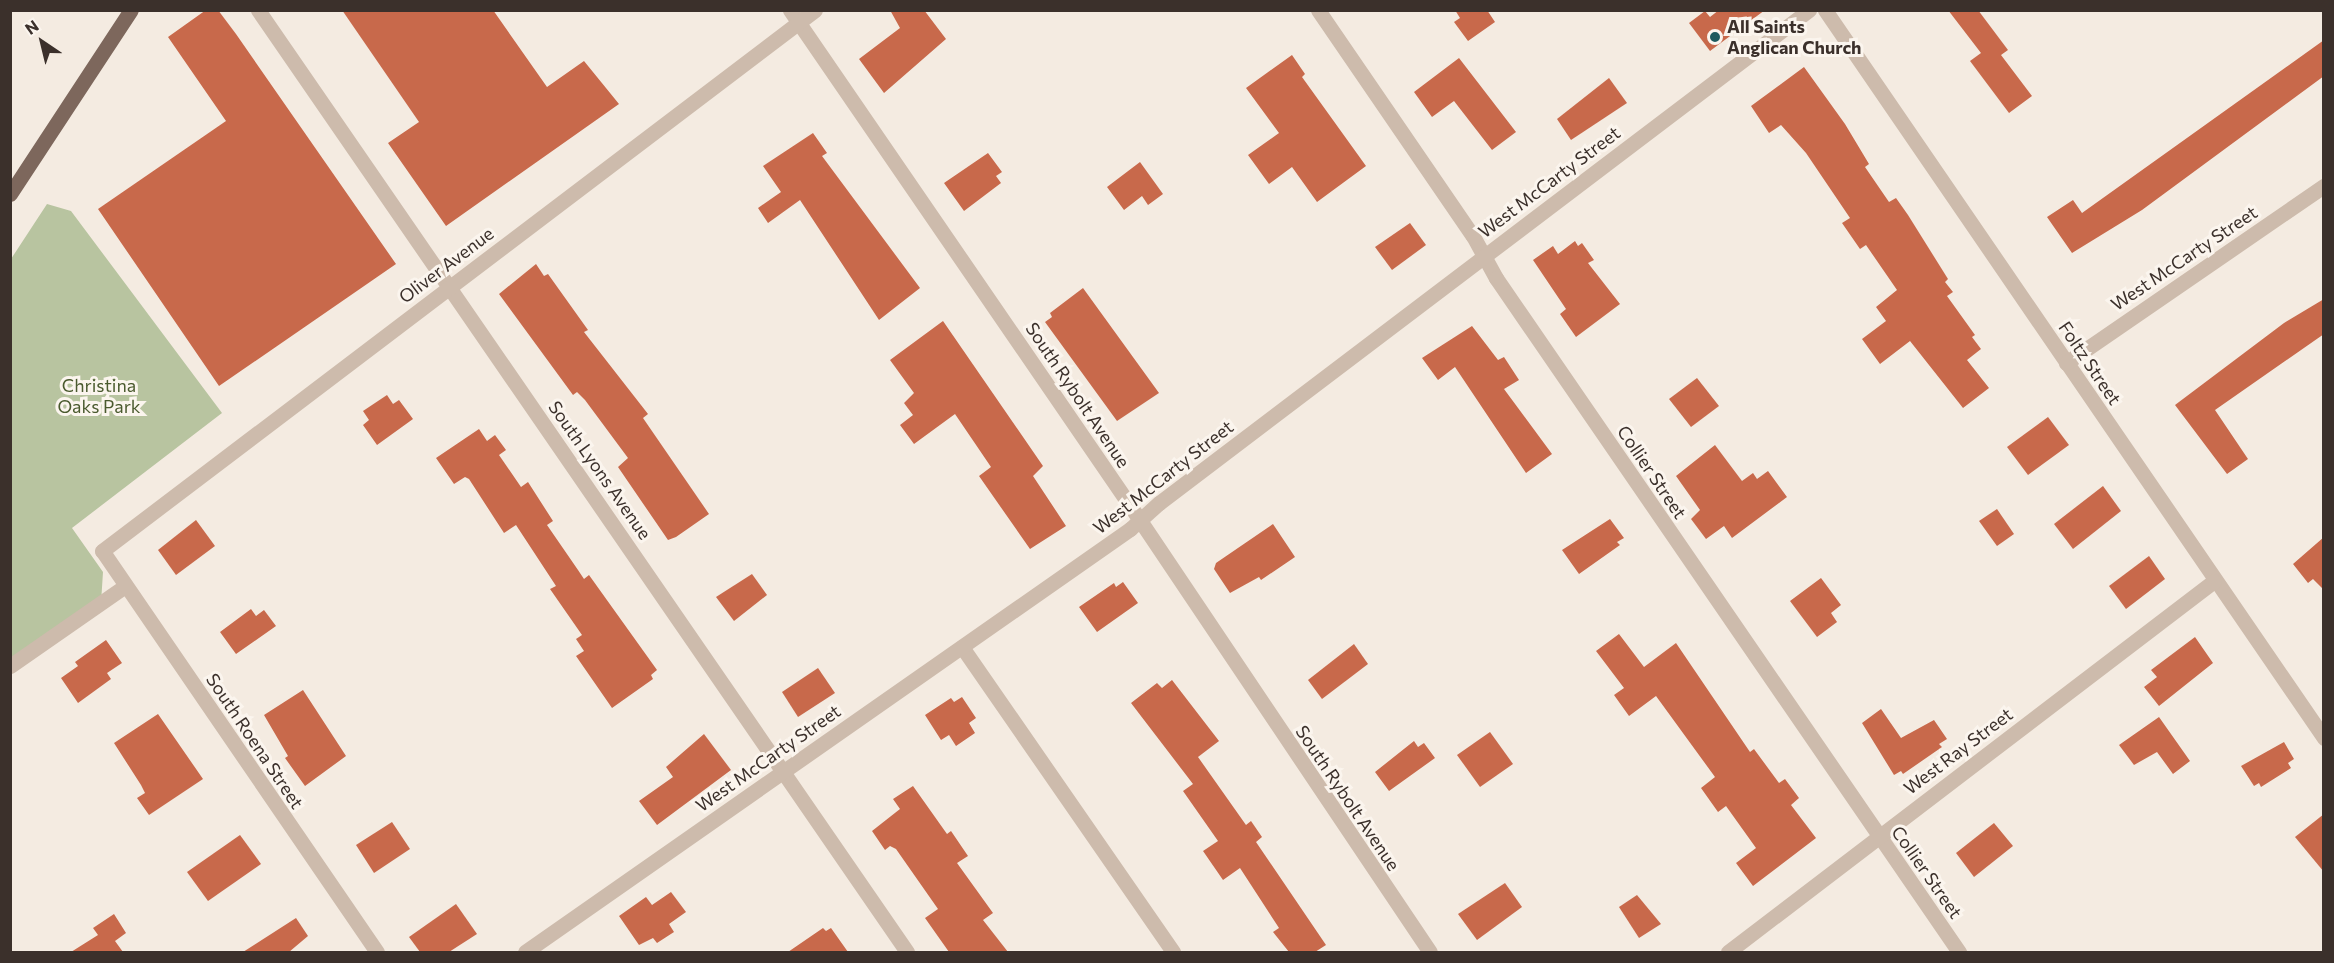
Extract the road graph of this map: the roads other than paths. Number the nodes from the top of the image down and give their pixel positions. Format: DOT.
graph roads {
  1 [pos="131,10"];
  2 [pos="258,10"];
  3 [pos="815,10"];
  4 [pos="1318,10"];
  5 [pos="1809,10"];
  6 [pos="1825,10"];
  7 [pos="795,17"];
  8 [pos="2324,186"];
  9 [pos="10,194"];
  10 [pos="1484,256"];
  11 [pos="450,286"];
  12 [pos="2066,363"];
  13 [pos="1139,520"];
  14 [pos="102,551"];
  15 [pos="2214,581"];
  16 [pos="125,586"];
  17 [pos="962,647"];
  18 [pos="10,666"];
  19 [pos="2324,738"];
  20 [pos="784,771"];
  21 [pos="1879,836"];
  22 [pos="377,952"];
  23 [pos="525,952"];
  24 [pos="907,952"];
  25 [pos="1173,952"];
  26 [pos="1430,952"];
  27 [pos="1728,952"];
  28 [pos="1959,952"];
  1 -- 9 [label="main road"];
  2 -- 11 [label="street, South Lyons Avenue"];
  3 -- 7 [label="street, Oliver Avenue"];
  4 -- 10 [label="street, Collier Street"];
  5 -- 10 [label="street, West McCarty Street"];
  6 -- 12 [label="street, Foltz Street"];
  7 -- 11 [label="street, Oliver Avenue"];
  7 -- 13 [label="street, South Rybolt Avenue"];
  8 -- 12 [label="street, West McCarty Street"];
  10 -- 13 [label="street, West McCarty Street"];
  10 -- 21 [label="street, Collier Street"];
  11 -- 14 [label="street, Oliver Avenue"];
  11 -- 20 [label="street, South Lyons Avenue"];
  12 -- 15 [label="street, Foltz Street"];
  13 -- 17 [label="street, West McCarty Street"];
  13 -- 26 [label="street, South Rybolt Avenue"];
  14 -- 16 [label="street, South Roena Street"];
  15 -- 19 [label="street, Foltz Street"];
  15 -- 21 [label="street, West Ray Street"];
  16 -- 18 [label="street"];
  16 -- 22 [label="street, South Roena Street"];
  17 -- 20 [label="street, West McCarty Street"];
  17 -- 25 [label="street"];
  20 -- 23 [label="street, West McCarty Street"];
  20 -- 24 [label="street, South Lyons Avenue"];
  21 -- 27 [label="street, West Ray Street"];
  21 -- 28 [label="street, Collier Street"];
}
